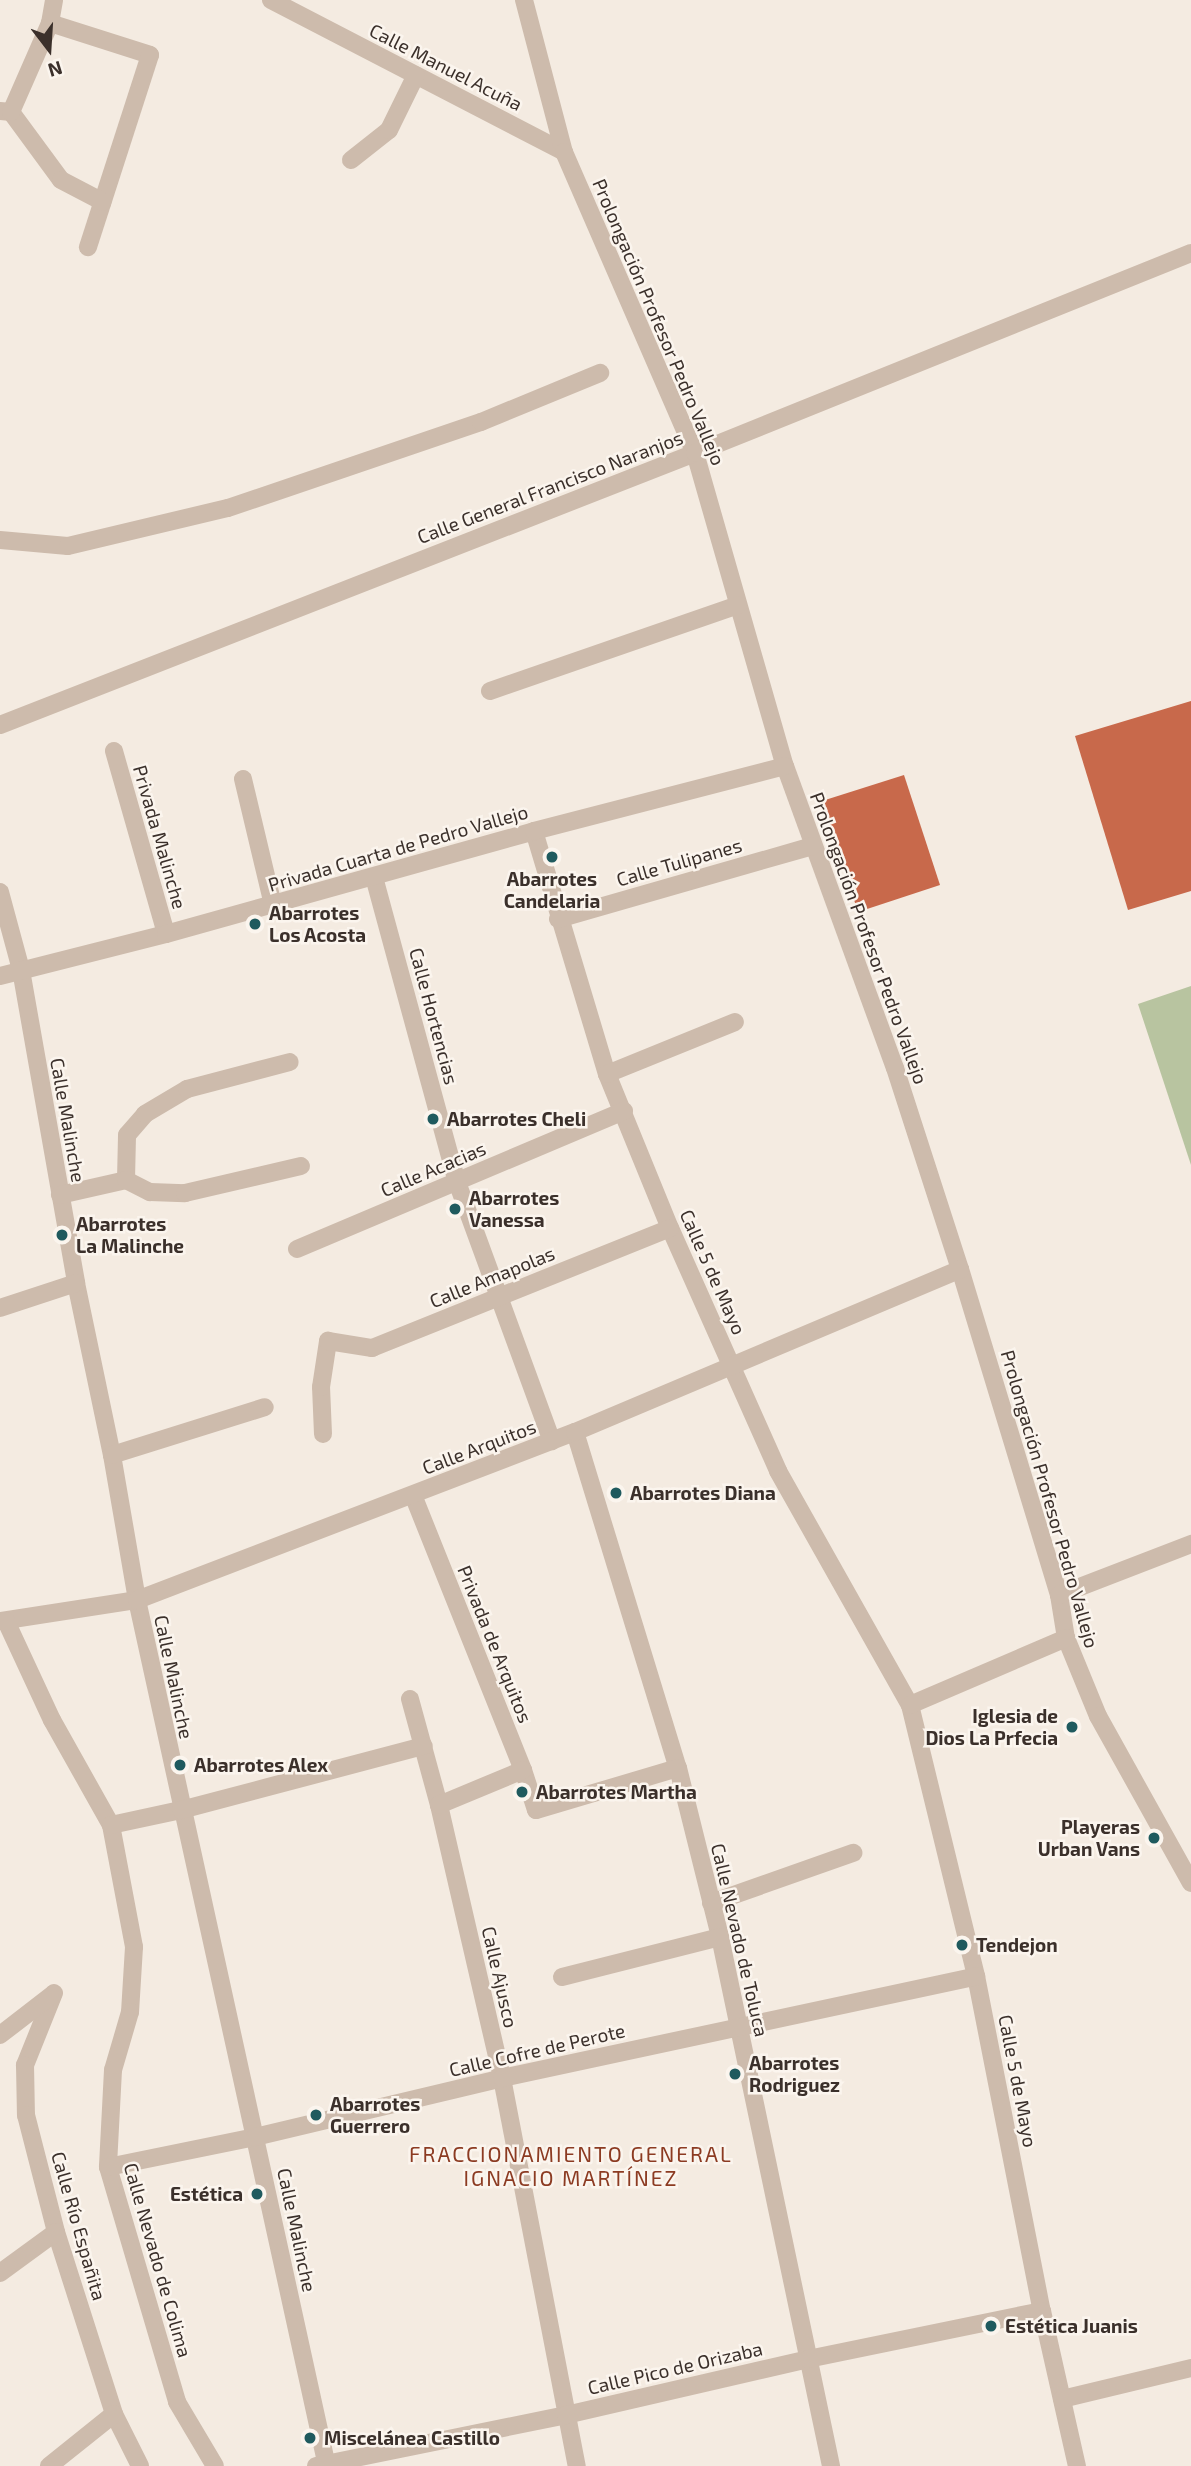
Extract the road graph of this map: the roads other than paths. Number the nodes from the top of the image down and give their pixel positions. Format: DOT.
graph roads {
  1 [pos="54,0"];
  2 [pos="271,0"];
  3 [pos="524,0"];
  4 [pos="50,23"];
  5 [pos="416,75"];
  6 [pos="5,111"];
  7 [pos="564,152"];
  8 [pos="351,160"];
  9 [pos="103,202"];
  10 [pos="88,247"];
  11 [pos="1191,253"];
  12 [pos="600,373"];
  13 [pos="695,453"];
  14 [pos="0,540"];
  15 [pos="738,605"];
  16 [pos="490,691"];
  17 [pos="0,725"];
  18 [pos="114,751"];
  19 [pos="785,766"];
  20 [pos="243,779"];
  21 [pos="534,831"];
  22 [pos="812,846"];
  23 [pos="374,877"];
  24 [pos="0,892"];
  25 [pos="272,905"];
  26 [pos="558,919"];
  27 [pos="166,934"];
  28 [pos="21,970"];
  29 [pos="0,976"];
  30 [pos="735,1023"];
  31 [pos="290,1062"];
  32 [pos="607,1074"];
  33 [pos="624,1111"];
  34 [pos="301,1166"];
  35 [pos="126,1180"];
  36 [pos="457,1182"];
  37 [pos="60,1195"];
  38 [pos="670,1228"];
  39 [pos="297,1249"];
  40 [pos="960,1269"];
  41 [pos="76,1283"];
  42 [pos="497,1297"];
  43 [pos="0,1308"];
  44 [pos="731,1367"];
  45 [pos="265,1407"];
  46 [pos="575,1432"];
  47 [pos="323,1434"];
  48 [pos="552,1441"];
  49 [pos="112,1455"];
  50 [pos="413,1495"];
  51 [pos="1191,1544"];
  52 [pos="1059,1595"];
  53 [pos="137,1600"];
  54 [pos="3,1621"];
  55 [pos="1066,1638"];
  56 [pos="410,1699"];
  57 [pos="910,1705"];
  58 [pos="424,1746"];
  59 [pos="678,1768"];
  60 [pos="523,1770"];
  61 [pos="439,1805"];
  62 [pos="181,1810"];
  63 [pos="111,1825"];
  64 [pos="853,1853"];
  65 [pos="1191,1883"];
  66 [pos="711,1903"];
  67 [pos="720,1937"];
  68 [pos="976,1976"];
  69 [pos="562,1977"];
  70 [pos="739,2027"];
  71 [pos="0,2035"];
  72 [pos="502,2078"];
  73 [pos="255,2137"];
  74 [pos="108,2167"];
  75 [pos="56,2232"];
  76 [pos="0,2273"];
  77 [pos="1042,2311"];
  78 [pos="808,2359"];
  79 [pos="1191,2368"];
  80 [pos="1062,2399"];
  81 [pos="114,2414"];
  82 [pos="566,2415"];
  83 [pos="323,2465"];
  84 [pos="49,2466"];
  85 [pos="140,2466"];
  86 [pos="215,2466"];
  87 [pos="577,2466"];
  88 [pos="831,2466"];
  89 [pos="1077,2466"];
  1 -- 4 [label="street"];
  2 -- 5 [label="street, Calle Manuel Acuña"];
  3 -- 7 [label="street, Prolongación Profesor Pedro Vallejo"];
  4 -- 6 [label="street"];
  4 -- 9 [label="street"];
  5 -- 7 [label="street, Calle Manuel Acuña"];
  5 -- 8 [label="street"];
  6 -- 9 [label="street"];
  7 -- 13 [label="street, Prolongación Profesor Pedro Vallejo"];
  9 -- 10 [label="street"];
  11 -- 13 [label="street, Calle General Francisco Naranjos"];
  12 -- 14 [label="street"];
  13 -- 15 [label="street, Prolongación Profesor Pedro Vallejo"];
  13 -- 17 [label="street, Calle General Francisco Naranjos"];
  15 -- 16 [label="street"];
  15 -- 19 [label="street, Prolongación Profesor Pedro Vallejo"];
  18 -- 27 [label="street, Privada Malinche"];
  19 -- 21 [label="street, Privada Cuarta de Pedro Vallejo"];
  19 -- 22 [label="street, Prolongación Profesor Pedro Vallejo"];
  20 -- 25 [label="street"];
  21 -- 23 [label="street, Privada Cuarta de Pedro Vallejo"];
  21 -- 26 [label="street, Calle 5 de Mayo"];
  22 -- 26 [label="street, Calle Tulipanes"];
  22 -- 40 [label="street, Prolongación Profesor Pedro Vallejo"];
  23 -- 25 [label="street, Privada Cuarta de Pedro Vallejo"];
  23 -- 36 [label="street, Calle Hortencias"];
  24 -- 28 [label="street, Calle Malinche"];
  25 -- 27 [label="street, Privada Cuarta de Pedro Vallejo"];
  26 -- 32 [label="street, Calle 5 de Mayo"];
  27 -- 28 [label="street, Privada Cuarta de Pedro Vallejo"];
  28 -- 29 [label="street, Privada Cuarta de Pedro Vallejo"];
  28 -- 37 [label="street, Calle Malinche"];
  30 -- 32 [label="street"];
  31 -- 35 [label="street"];
  32 -- 33 [label="street, Calle 5 de Mayo"];
  33 -- 36 [label="street, Calle Acacias"];
  33 -- 38 [label="street, Calle 5 de Mayo"];
  34 -- 35 [label="street"];
  35 -- 37 [label="street"];
  36 -- 39 [label="street, Calle Acacias"];
  36 -- 42 [label="street, Calle Hortencias"];
  37 -- 41 [label="street, Calle Malinche"];
  38 -- 42 [label="street, Calle Amapolas"];
  38 -- 44 [label="street, Calle 5 de Mayo"];
  40 -- 44 [label="street, Calle Arquitos"];
  40 -- 52 [label="street, Prolongación Profesor Pedro Vallejo"];
  41 -- 43 [label="street"];
  41 -- 49 [label="street, Calle Malinche"];
  42 -- 47 [label="street, Calle Amapolas"];
  42 -- 48 [label="street, Calle Hortencias"];
  44 -- 46 [label="street, Calle Arquitos"];
  44 -- 57 [label="street, Calle 5 de Mayo"];
  45 -- 49 [label="street"];
  46 -- 48 [label="street, Calle Arquitos"];
  46 -- 59 [label="street, Calle Nevado de Toluca"];
  48 -- 50 [label="street, Calle Arquitos"];
  49 -- 53 [label="street, Calle Malinche"];
  50 -- 53 [label="street, Calle Arquitos"];
  50 -- 60 [label="street, Privada de Arquitos"];
  51 -- 52 [label="street"];
  52 -- 55 [label="street, Prolongación Profesor Pedro Vallejo"];
  53 -- 54 [label="street, Calle Arquitos"];
  53 -- 62 [label="street, Calle Malinche"];
  54 -- 63 [label="street, Calle Nevado de Colima"];
  55 -- 57 [label="street"];
  55 -- 65 [label="street, Prolongación Profesor Pedro Vallejo"];
  56 -- 58 [label="street, Calle Ajusco"];
  57 -- 68 [label="street, Calle 5 de Mayo"];
  58 -- 61 [label="street, Calle Ajusco"];
  58 -- 62 [label="street"];
  59 -- 60 [label="street, Privada de Arquitos"];
  59 -- 66 [label="street, Calle Nevado de Toluca"];
  60 -- 61 [label="street"];
  61 -- 72 [label="street, Calle Ajusco"];
  62 -- 63 [label="street"];
  62 -- 73 [label="street, Calle Malinche"];
  63 -- 74 [label="street, Calle Nevado de Colima"];
  64 -- 66 [label="street"];
  66 -- 67 [label="street, Calle Nevado de Toluca"];
  67 -- 69 [label="street"];
  67 -- 70 [label="street, Calle Nevado de Toluca"];
  68 -- 70 [label="street, Calle Cofre de Perote"];
  68 -- 77 [label="street, Calle 5 de Mayo"];
  70 -- 72 [label="street, Calle Cofre de Perote"];
  70 -- 78 [label="street, Calle Nevado de Toluca"];
  71 -- 75 [label="street, Calle Río Españita"];
  72 -- 73 [label="street, Calle Cofre de Perote"];
  72 -- 82 [label="street, Calle Ajusco"];
  73 -- 74 [label="street, Calle Cofre de Perote"];
  73 -- 83 [label="street, Calle Malinche"];
  74 -- 86 [label="street, Calle Nevado de Colima"];
  75 -- 76 [label="street"];
  75 -- 81 [label="street, Calle Río Españita"];
  77 -- 78 [label="street, Calle Pico de Orizaba"];
  77 -- 80 [label="street, Calle 5 de Mayo"];
  78 -- 82 [label="street, Calle Pico de Orizaba"];
  78 -- 88 [label="street, Calle Nevado de Toluca"];
  79 -- 80 [label="street"];
  80 -- 89 [label="street, Calle 5 de Mayo"];
  81 -- 84 [label="street"];
  81 -- 85 [label="street, Calle Río Españita"];
  82 -- 83 [label="street, Calle Pico de Orizaba"];
  82 -- 87 [label="street, Calle Ajusco"];
}
